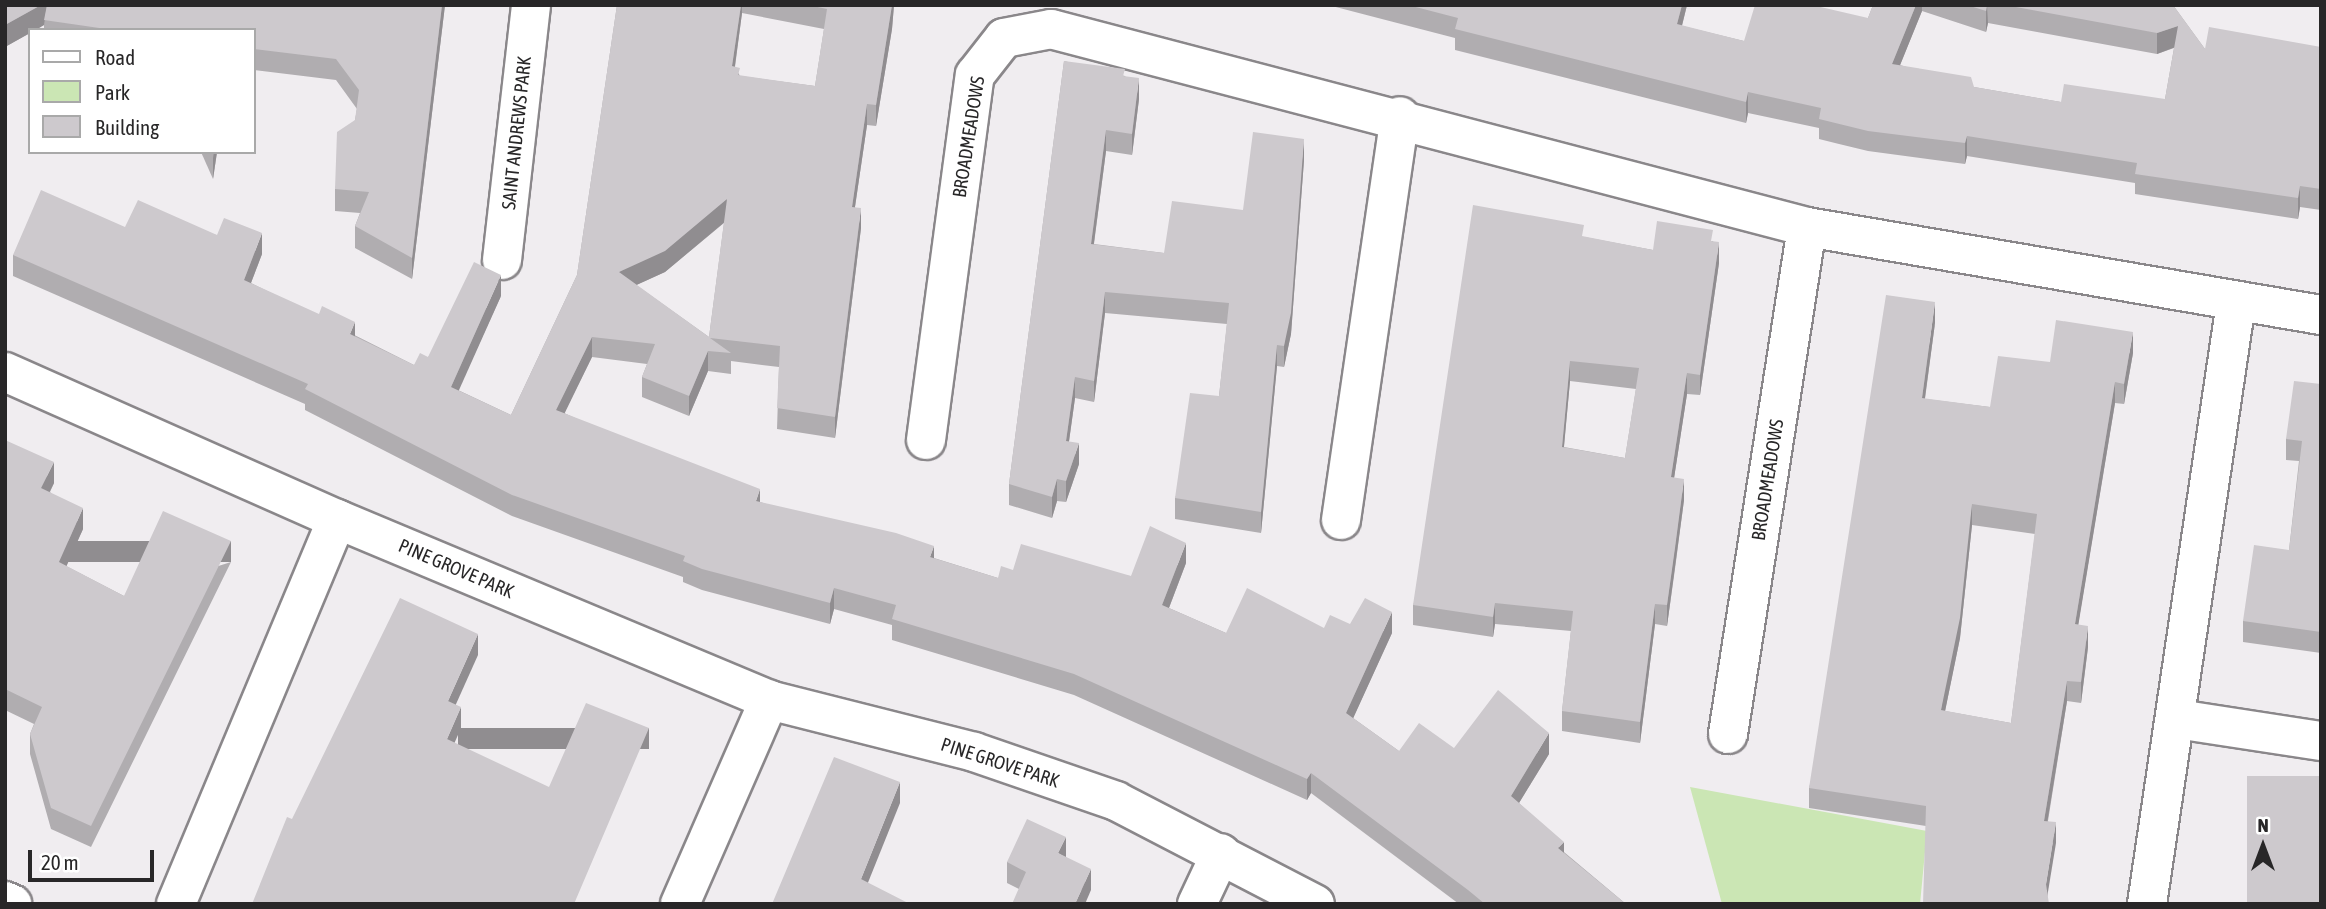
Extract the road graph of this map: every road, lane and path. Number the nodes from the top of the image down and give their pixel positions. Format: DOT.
graph roads {
  1 [pos="531,5"];
  2 [pos="1400,116"];
  3 [pos="1807,227"];
  4 [pos="502,260"];
  5 [pos="2236,303"];
  6 [pos="2321,314"];
  7 [pos="5,372"];
  8 [pos="926,440"];
  9 [pos="337,520"];
  10 [pos="1341,520"];
  11 [pos="769,700"];
  12 [pos="2177,719"];
  13 [pos="1728,734"];
  14 [pos="2321,741"];
  15 [pos="1221,853"];
  16 [pos="5,901"];
  17 [pos="12,904"];
  18 [pos="176,904"];
  19 [pos="680,904"];
  20 [pos="1198,904"];
  21 [pos="1315,904"];
  22 [pos="2147,904"];
  1 -- 4 [label="street, SAINT ANDREWS PARK"];
  2 -- 3 [label="street, BROADMEADOWS"];
  2 -- 8 [label="street, BROADMEADOWS"];
  2 -- 10 [label="street"];
  3 -- 5 [label="street, BROADMEADOWS"];
  3 -- 13 [label="street, BROADMEADOWS"];
  5 -- 6 [label="street, BROADMEADOWS"];
  5 -- 12 [label="street"];
  7 -- 9 [label="street, PINE GROVE PARK"];
  9 -- 11 [label="street, PINE GROVE PARK"];
  9 -- 18 [label="street"];
  11 -- 15 [label="street, PINE GROVE PARK"];
  11 -- 19 [label="street"];
  12 -- 14 [label="street"];
  12 -- 22 [label="street"];
  15 -- 20 [label="street"];
  15 -- 21 [label="street, PINE GROVE PARK"];
  16 -- 17 [label="street"];
}
